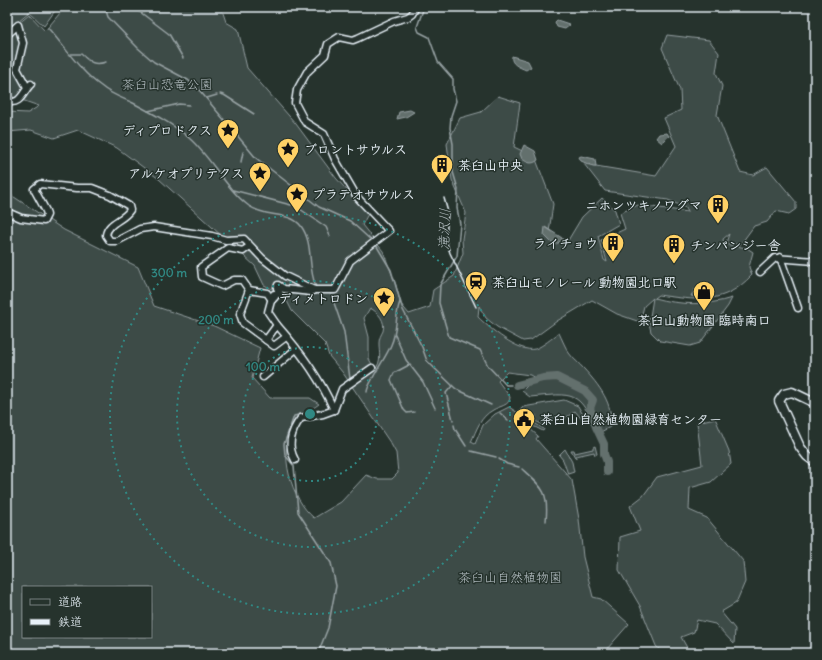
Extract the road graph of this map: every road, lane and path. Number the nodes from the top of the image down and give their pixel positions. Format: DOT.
graph roads {
  1 [pos="416,7"];
  2 [pos="7,35"];
  3 [pos="7,101"];
  4 [pos="7,212"];
  5 [pos="250,246"];
  6 [pos="780,257"];
  7 [pos="815,260"];
  8 [pos="760,272"];
  9 [pos="249,290"];
  10 [pos="314,290"];
  11 [pos="272,300"];
  12 [pos="798,308"];
  13 [pos="277,325"];
  14 [pos="286,337"];
  15 [pos="266,340"];
  16 [pos="296,348"];
  17 [pos="372,368"];
  18 [pos="263,377"];
  19 [pos="815,403"];
  20 [pos="334,410"];
  21 [pos="295,460"];
  22 [pos="815,462"];
  1 -- 10 [label="street"];
  2 -- 3 [label="street"];
  4 -- 5 [label="street"];
  5 -- 9 [label="street"];
  5 -- 10 [label="street"];
  6 -- 7 [label="street"];
  6 -- 8 [label="street"];
  6 -- 12 [label="street"];
  9 -- 11 [label="street"];
  9 -- 15 [label="street"];
  10 -- 11 [label="street"];
  11 -- 13 [label="street"];
  13 -- 14 [label="street"];
  13 -- 15 [label="street"];
  14 -- 15 [label="street"];
  14 -- 16 [label="street"];
  16 -- 18 [label="street"];
  16 -- 20 [label="street"];
  17 -- 20 [label="street"];
  19 -- 22 [label="main road"];
  20 -- 21 [label="street"];
}
